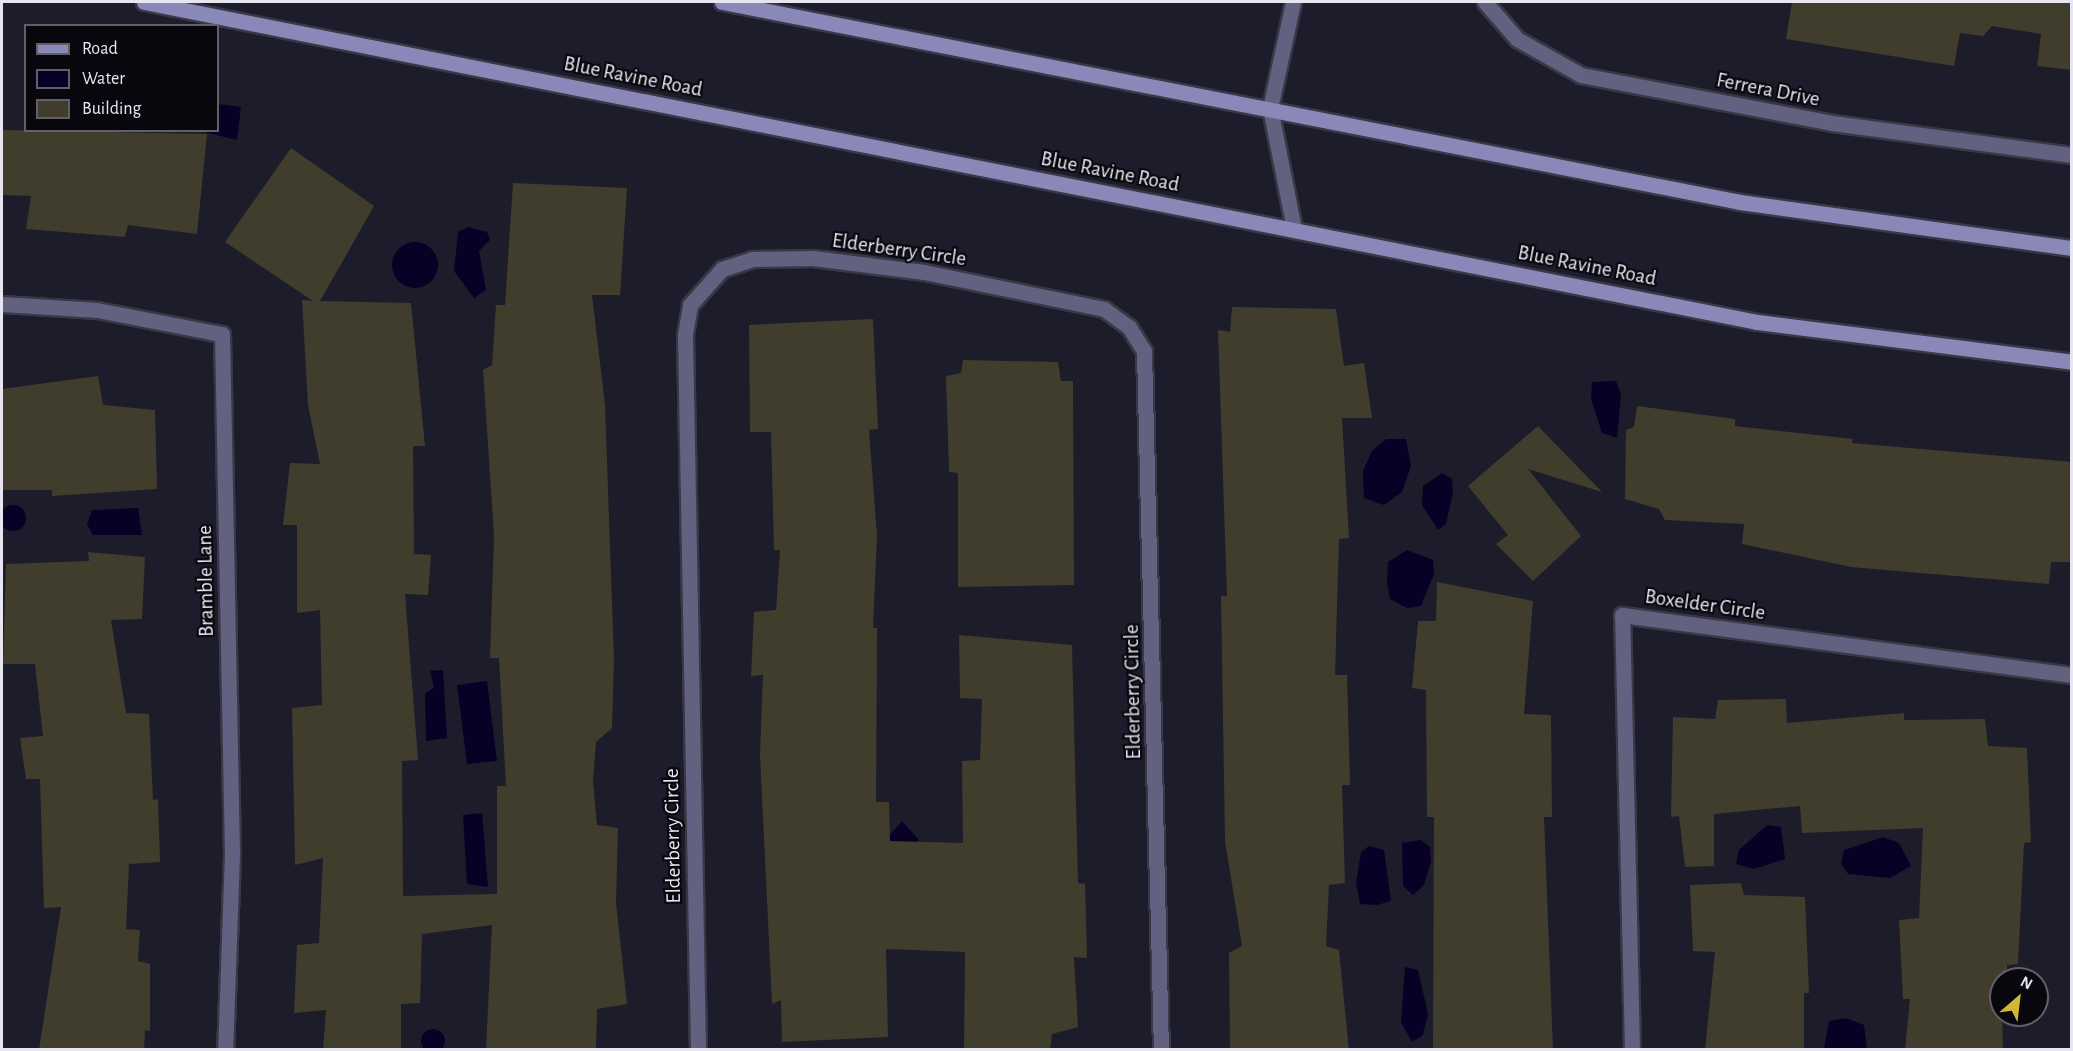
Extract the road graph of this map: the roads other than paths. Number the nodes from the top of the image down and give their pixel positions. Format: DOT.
graph roads {
  1 [pos="144,2"];
  2 [pos="722,2"];
  3 [pos="1293,2"];
  4 [pos="1485,2"];
  5 [pos="1270,108"];
  6 [pos="2072,155"];
  7 [pos="1294,230"];
  8 [pos="2072,248"];
  9 [pos="2,304"];
  10 [pos="2072,362"];
  11 [pos="2072,675"];
  12 [pos="225,1050"];
  13 [pos="698,1050"];
  14 [pos="1161,1050"];
  15 [pos="1632,1050"];
  1 -- 7 [label="main road, Blue Ravine Road"];
  2 -- 5 [label="main road"];
  3 -- 5 [label="street"];
  4 -- 6 [label="street, Ferrera Drive"];
  5 -- 7 [label="street"];
  5 -- 8 [label="main road"];
  7 -- 10 [label="main road, Blue Ravine Road"];
  9 -- 12 [label="street, Bramble Lane"];
  11 -- 15 [label="street, Boxelder Circle"];
  13 -- 14 [label="street, Elderberry Circle"];
}
